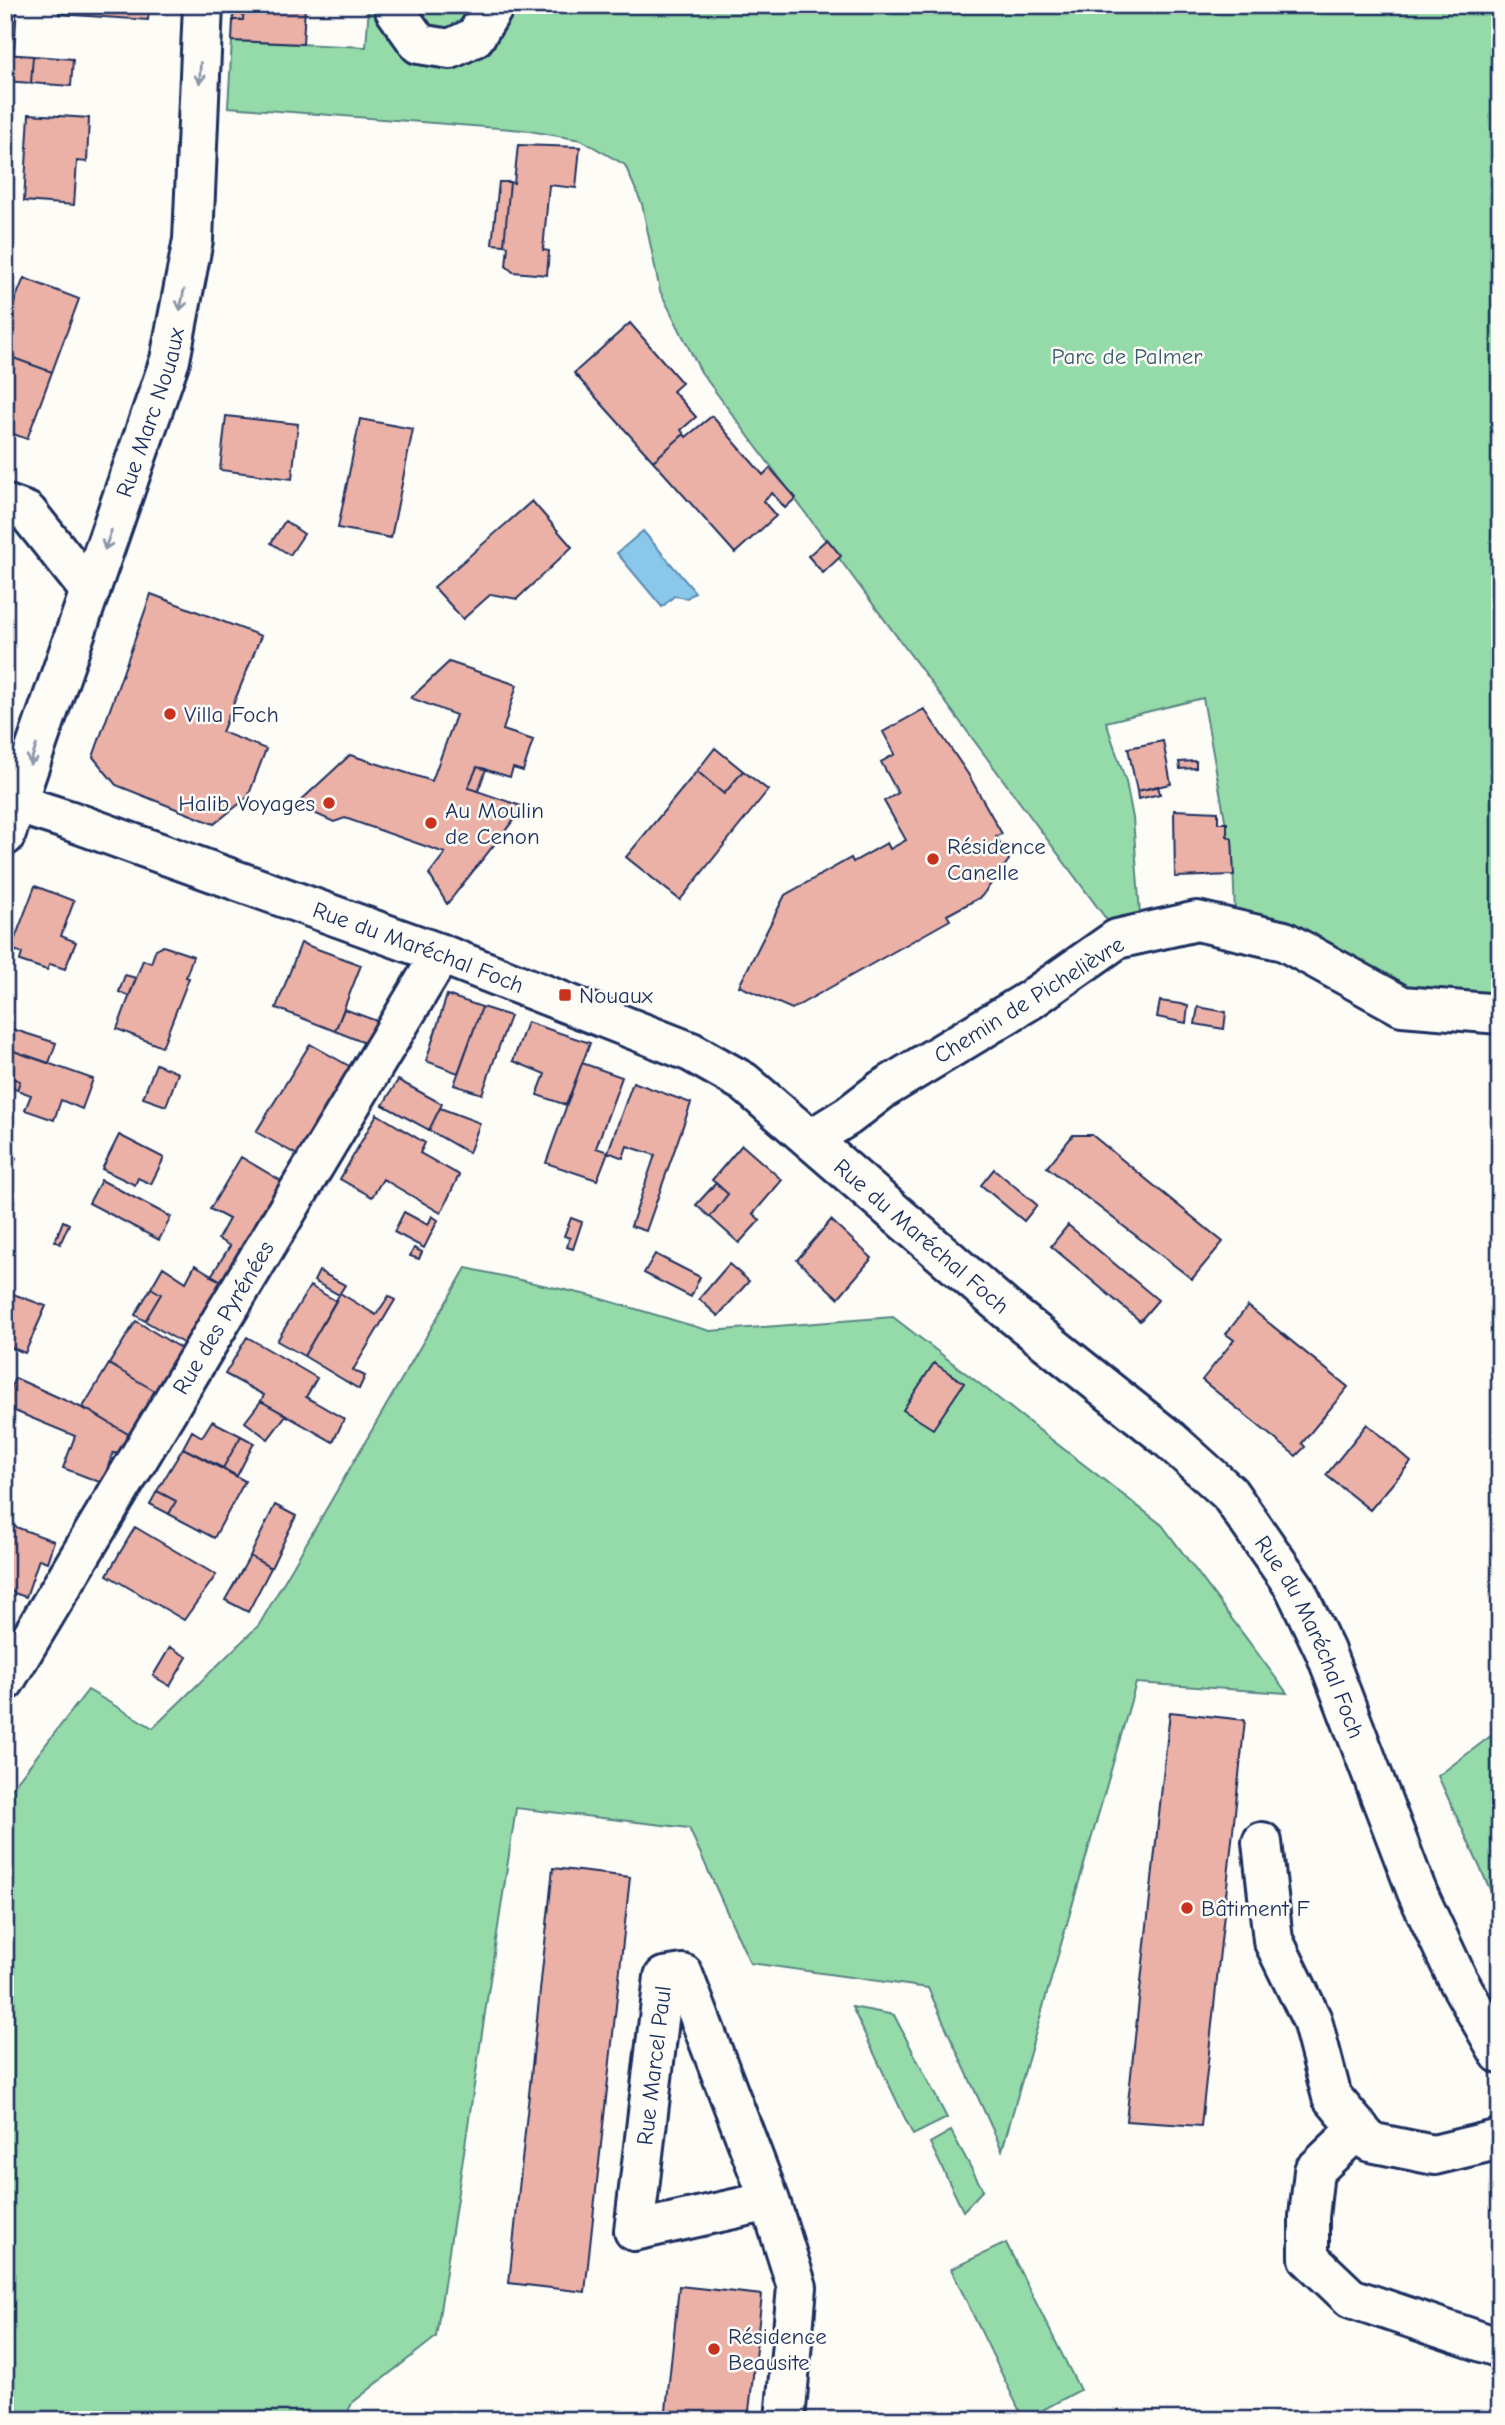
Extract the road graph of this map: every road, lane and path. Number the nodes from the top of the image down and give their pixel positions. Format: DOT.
graph roads {
  1 [pos="203,5"];
  2 [pos="395,5"];
  3 [pos="495,5"];
  4 [pos="5,504"];
  5 [pos="90,591"];
  6 [pos="9,814"];
  7 [pos="441,954"];
  8 [pos="1500,1014"];
  9 [pos="811,1139"];
  10 [pos="5,1681"];
  11 [pos="1262,1842"];
  12 [pos="1500,2054"];
  13 [pos="1359,2128"];
  14 [pos="1500,2139"];
  15 [pos="770,2201"];
  16 [pos="1500,2348"];
  17 [pos="785,2420"];
  1 -- 5 [label="street, Rue Marc Nouaux, one-way"];
  2 -- 3 [label="street"];
  4 -- 5 [label="street"];
  5 -- 6 [label="street, Rue Marc Nouaux, one-way"];
  6 -- 7 [label="street, Rue du Maréchal Foch"];
  7 -- 9 [label="street, Rue du Maréchal Foch"];
  7 -- 10 [label="street, Rue des Pyrénées"];
  8 -- 9 [label="street, Chemin de Pichelièvre"];
  9 -- 12 [label="street, Rue du Maréchal Foch"];
  11 -- 13 [label="street"];
  13 -- 14 [label="street"];
  13 -- 16 [label="street"];
  15 -- 15 [label="street, Rue Marcel Paul"];
  15 -- 17 [label="street, Rue Marcel Paul"];
}
